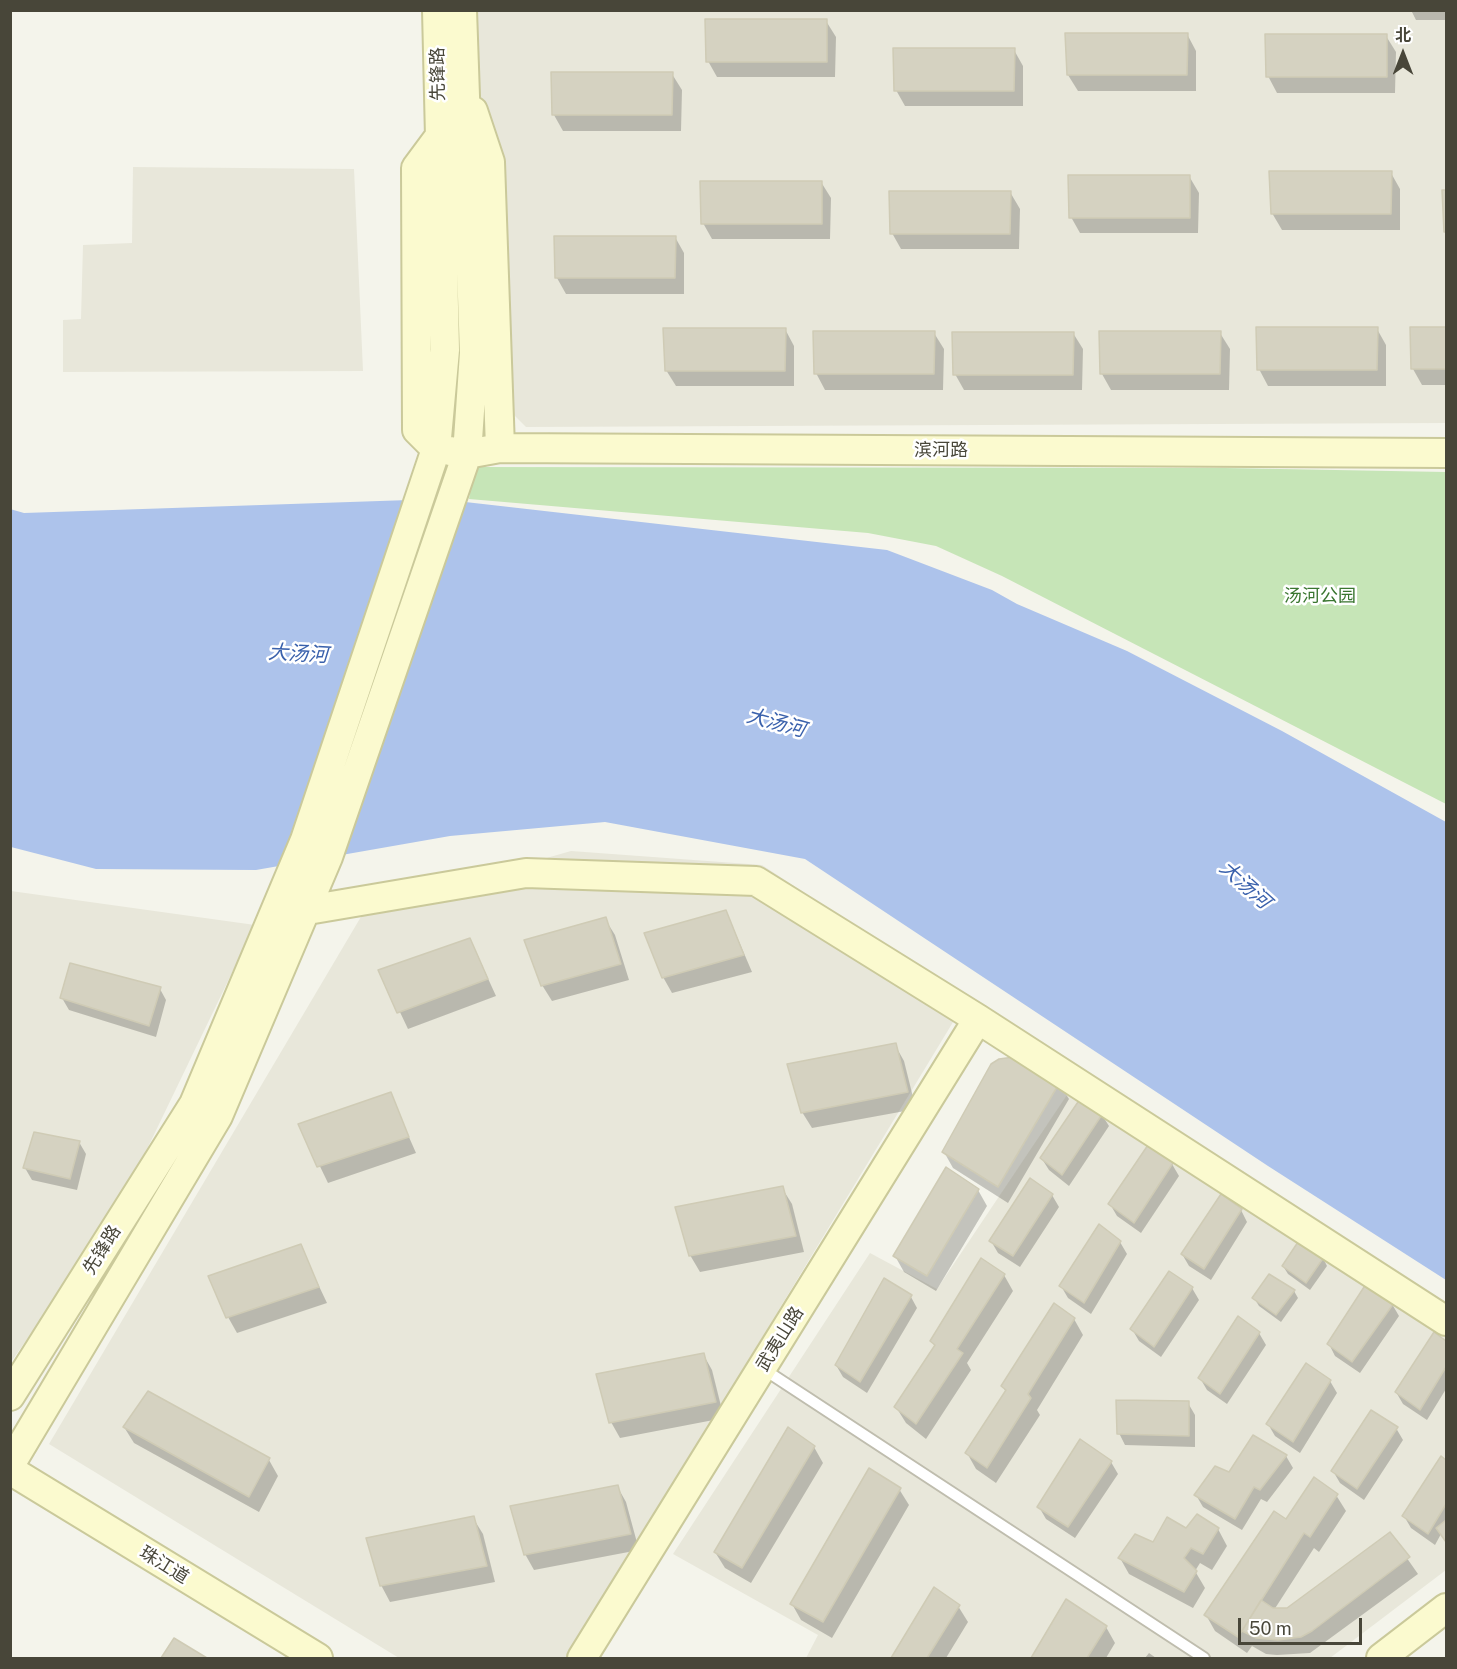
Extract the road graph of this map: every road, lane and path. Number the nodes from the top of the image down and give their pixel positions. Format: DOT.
graph roads {
  1 [pos="437,10"];
  2 [pos="462,10"];
  3 [pos="463,80"];
  4 [pos="500,448"];
  5 [pos="436,449"];
  6 [pos="1446,453"];
  7 [pos="467,454"];
  8 [pos="305,911"];
  9 [pos="273,915"];
  10 [pos="978,1019"];
  11 [pos="1446,1320"];
  12 [pos="771,1374"];
  13 [pos="10,1396"];
  14 [pos="10,1465"];
  15 [pos="10,1470"];
  16 [pos="1446,1608"];
  17 [pos="318,1659"];
  18 [pos="582,1659"];
  19 [pos="1204,1659"];
  20 [pos="1381,1659"];
  1 -- 5 [label="street, 先锋路"];
  2 -- 3 [label="street"];
  3 -- 4 [label="street"];
  3 -- 7 [label="street"];
  4 -- 6 [label="street, 滨河路"];
  4 -- 7 [label="street, 滨河路"];
  5 -- 7 [label="street, 滨河路"];
  5 -- 9 [label="street, 先锋路"];
  7 -- 8 [label="street"];
  8 -- 9 [label="street"];
  8 -- 10 [label="street"];
  8 -- 14 [label="street"];
  9 -- 13 [label="street, 先锋路"];
  10 -- 11 [label="street"];
  10 -- 18 [label="street, 武夷山路"];
  12 -- 19 [label="lane"];
  15 -- 17 [label="street, 珠江道"];
  16 -- 20 [label="street"];
}
